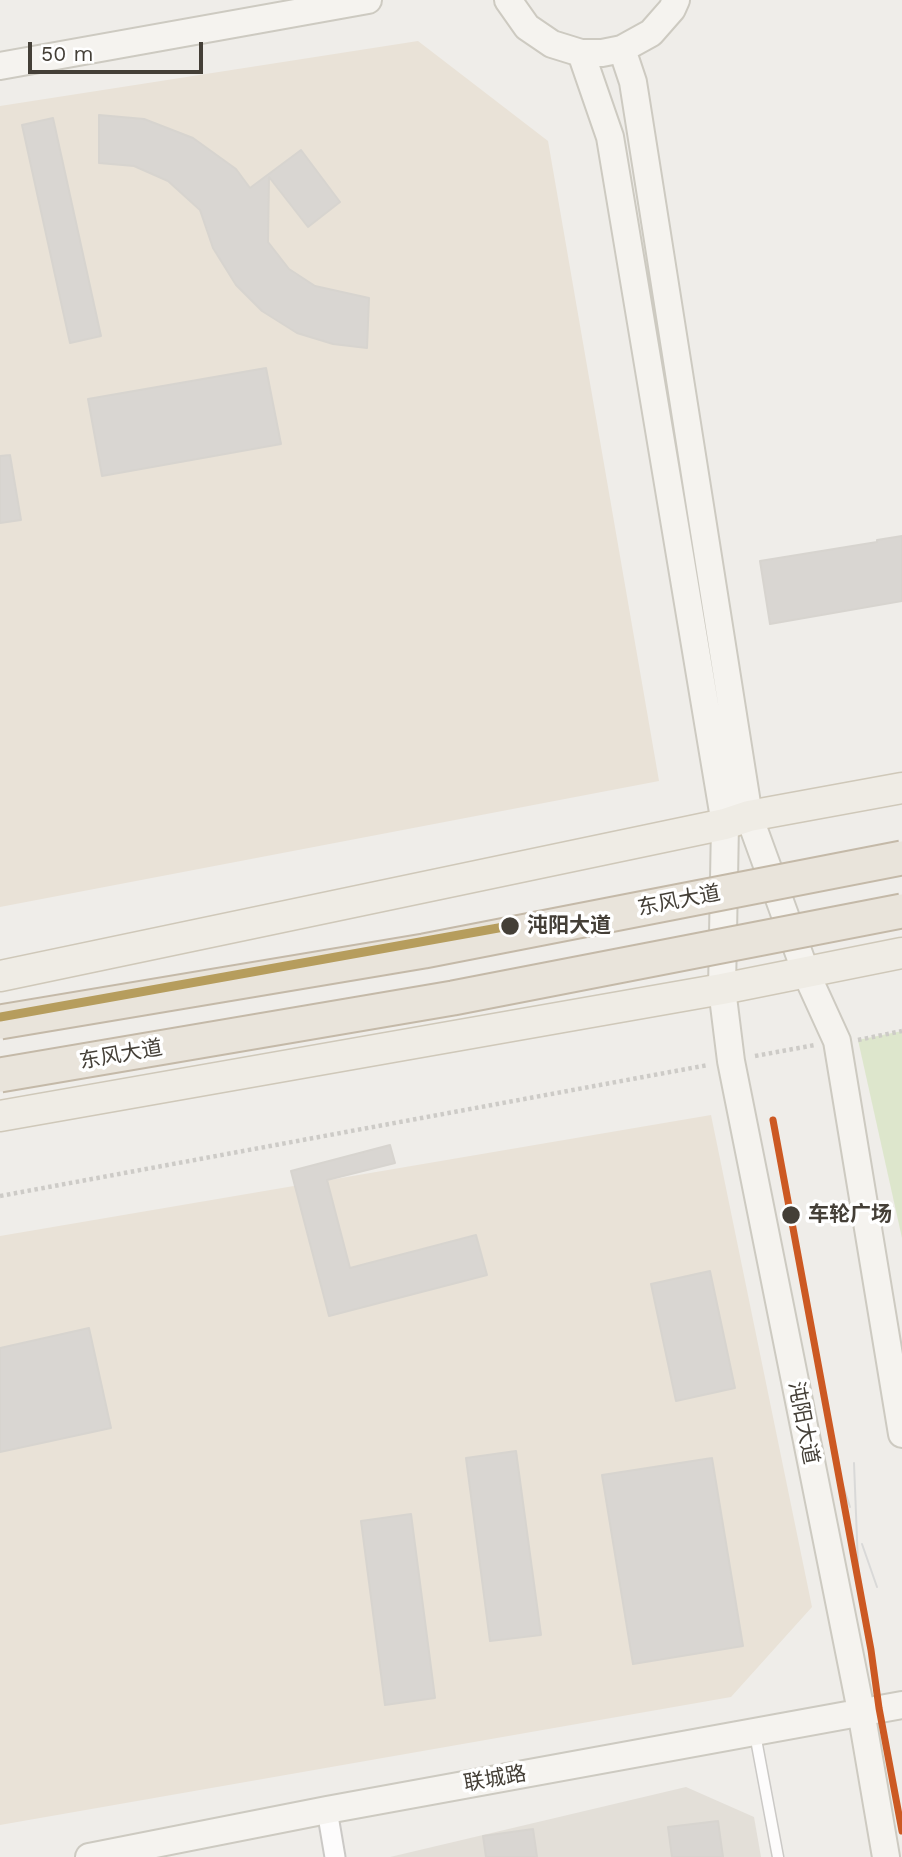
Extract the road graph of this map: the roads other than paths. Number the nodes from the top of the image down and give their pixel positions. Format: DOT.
graph roads {
  1 [pos="368,0"];
  2 [pos="508,0"];
  3 [pos="676,0"];
  4 [pos="622,49"];
  5 [pos="581,52"];
  6 [pos="0,66"];
  7 [pos="902,788"];
  8 [pos="737,820"];
  9 [pos="902,858"];
  10 [pos="902,911"];
  11 [pos="902,953"];
  12 [pos="806,973"];
  13 [pos="0,976"];
  14 [pos="722,989"];
  15 [pos="0,1022"];
  16 [pos="0,1075"];
  17 [pos="0,1116"];
  18 [pos="902,1434"];
  19 [pos="902,1704"];
  20 [pos="860,1711"];
  21 [pos="755,1731"];
  22 [pos="327,1810"];
  23 [pos="89,1857"];
  24 [pos="335,1857"];
  25 [pos="778,1857"];
  26 [pos="886,1857"];
  1 -- 6 [label="main road"];
  2 -- 5 [label="main road"];
  3 -- 4 [label="main road"];
  4 -- 5 [label="main road"];
  4 -- 8 [label="main road"];
  5 -- 8 [label="main road"];
  7 -- 8 [label="main road"];
  8 -- 12 [label="main road"];
  8 -- 13 [label="main road"];
  8 -- 14 [label="main road, 沌阳大道"];
  9 -- 15 [label="highway, 东风大道, bridge"];
  10 -- 16 [label="highway, 东风大道, bridge"];
  11 -- 12 [label="main road"];
  12 -- 14 [label="main road"];
  12 -- 18 [label="main road"];
  14 -- 17 [label="main road"];
  14 -- 20 [label="main road, 沌阳大道"];
  19 -- 20 [label="main road, 联城路"];
  20 -- 21 [label="main road, 联城路"];
  20 -- 26 [label="main road, 沌阳大道"];
  21 -- 22 [label="main road, 联城路"];
  21 -- 25 [label="lane"];
  22 -- 23 [label="main road, 联城路"];
  22 -- 24 [label="street"];
}
